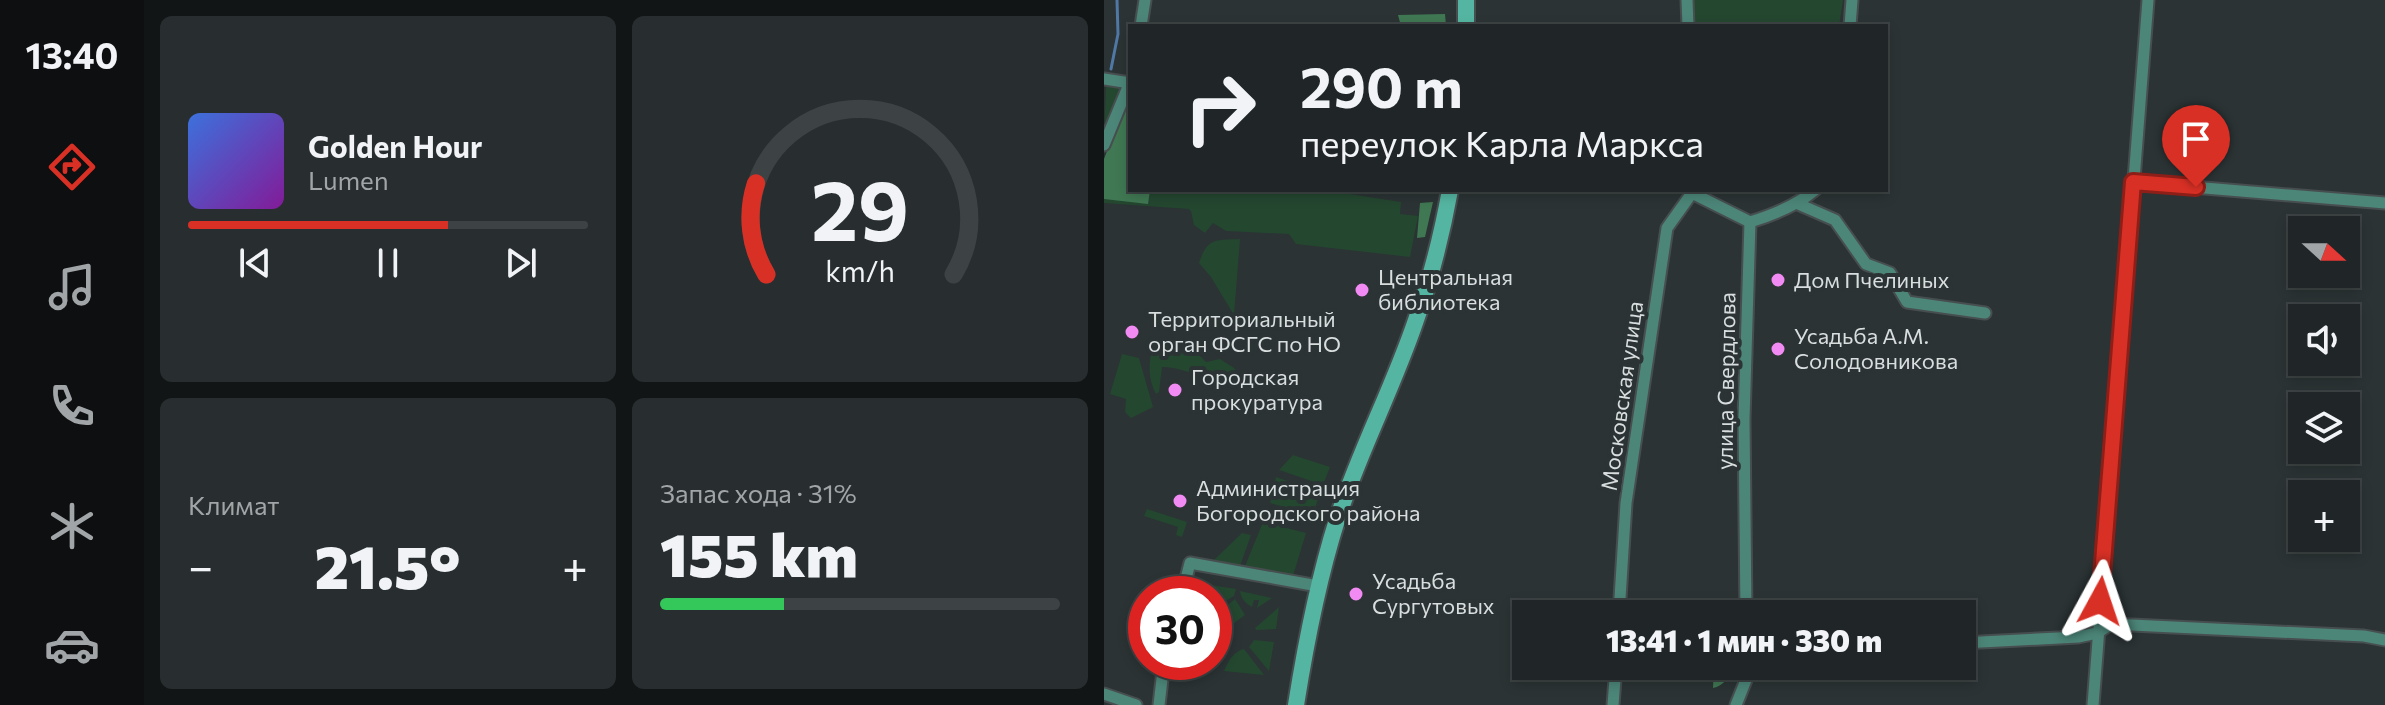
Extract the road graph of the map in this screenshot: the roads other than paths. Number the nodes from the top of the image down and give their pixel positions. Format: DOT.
graph roads {
  1 [pos="1145,0"];
  2 [pos="1466,0"];
  3 [pos="1687,0"];
  4 [pos="1852,0"];
  5 [pos="2148,0"];
  6 [pos="1141,24"];
  7 [pos="1466,24"];
  8 [pos="1688,24"];
  9 [pos="1850,24"];
  10 [pos="1104,79"];
  11 [pos="1128,83"];
  12 [pos="1128,88"];
  13 [pos="1104,145"];
  14 [pos="2133,182"];
  15 [pos="1450,192"];
  16 [pos="1692,192"];
  17 [pos="1812,192"];
  18 [pos="1796,203"];
  19 [pos="2385,203"];
  20 [pos="1750,222"];
  21 [pos="1985,313"];
  22 [pos="1187,576"];
  23 [pos="1318,586"];
  24 [pos="1620,600"];
  25 [pos="1746,600"];
  26 [pos="2097,633"];
  27 [pos="2385,640"];
  28 [pos="1976,642"];
  29 [pos="1162,680"];
  30 [pos="1615,680"];
  31 [pos="1747,680"];
  32 [pos="1104,694"];
  33 [pos="1121,702"];
  34 [pos="1136,705"];
  35 [pos="1159,705"];
  36 [pos="1296,705"];
  37 [pos="1613,705"];
  38 [pos="1736,705"];
  39 [pos="2093,705"];
  1 -- 6 [label="street"];
  2 -- 7 [label="main road"];
  3 -- 8 [label="street"];
  4 -- 9 [label="street"];
  5 -- 14 [label="street"];
  10 -- 11 [label="street"];
  12 -- 13 [label="street"];
  14 -- 19 [label="street"];
  14 -- 26 [label="street"];
  15 -- 23 [label="main road"];
  16 -- 20 [label="street"];
  16 -- 24 [label="street, Московская улица"];
  17 -- 18 [label="street"];
  18 -- 20 [label="street"];
  18 -- 21 [label="street"];
  20 -- 25 [label="street, улица Свердлова"];
  22 -- 23 [label="street"];
  23 -- 36 [label="main road"];
  26 -- 27 [label="street"];
  26 -- 28 [label="street"];
  26 -- 39 [label="street"];
  29 -- 35 [label="street"];
  30 -- 37 [label="street"];
  31 -- 38 [label="street"];
  32 -- 33 [label="street"];
  33 -- 34 [label="street"];
}
